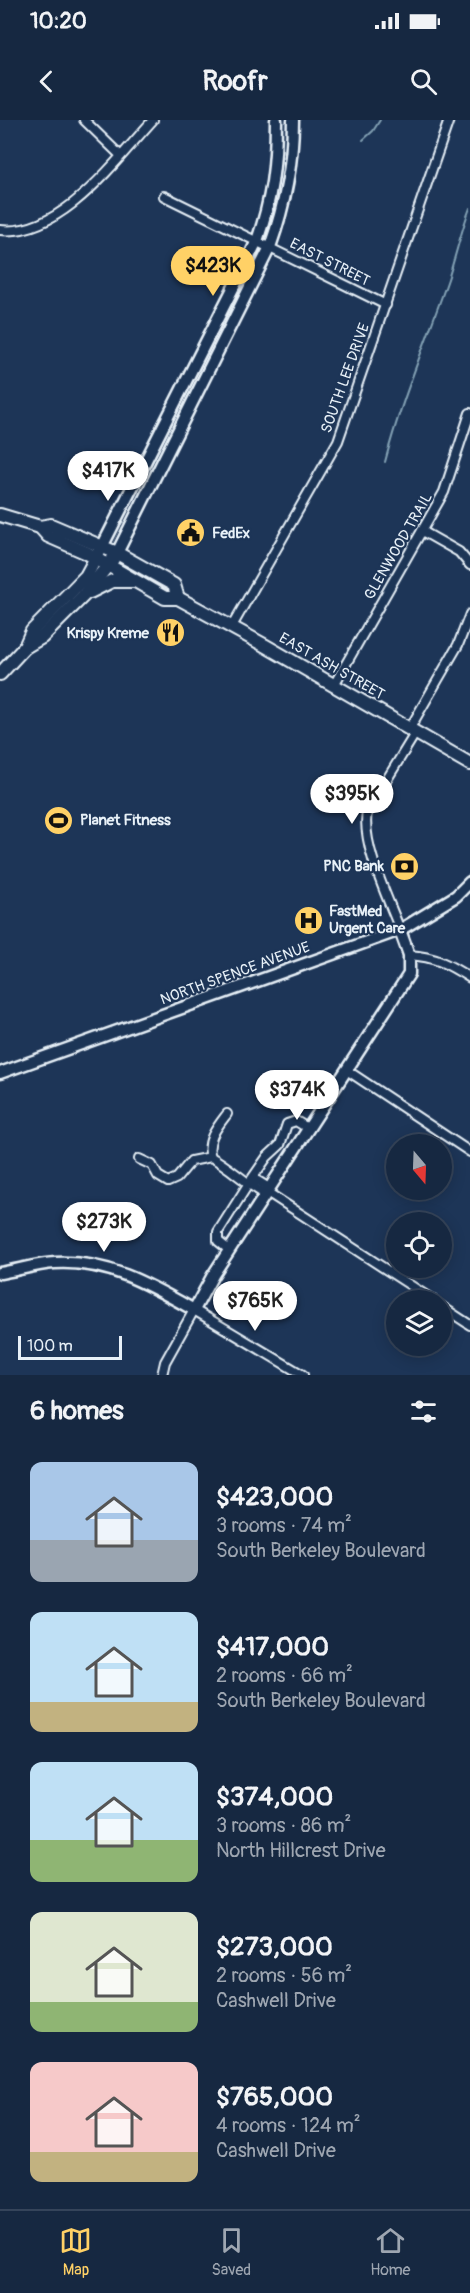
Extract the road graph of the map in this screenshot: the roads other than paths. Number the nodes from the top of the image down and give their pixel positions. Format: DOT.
graph roads {
  1 [pos="84,120"];
  2 [pos="153,120"];
  3 [pos="276,120"];
  4 [pos="293,120"];
  5 [pos="449,120"];
  6 [pos="120,155"];
  7 [pos="164,196"];
  8 [pos="0,230"];
  9 [pos="257,241"];
  10 [pos="270,247"];
  11 [pos="386,305"];
  12 [pos="470,414"];
  13 [pos="0,514"];
  14 [pos="422,531"];
  15 [pos="99,552"];
  16 [pos="117,553"];
  17 [pos="110,565"];
  18 [pos="470,565"];
  19 [pos="138,582"];
  20 [pos="84,595"];
  21 [pos="178,598"];
  22 [pos="470,614"];
  23 [pos="231,628"];
  24 [pos="25,647"];
  25 [pos="0,674"];
  26 [pos="334,685"];
  27 [pos="413,730"];
  28 [pos="470,764"];
  29 [pos="470,882"];
  30 [pos="400,930"];
  31 [pos="409,955"];
  32 [pos="470,978"];
  33 [pos="348,1071"];
  34 [pos="0,1073"];
  35 [pos="227,1114"];
  36 [pos="309,1129"];
  37 [pos="470,1152"];
  38 [pos="210,1157"];
  39 [pos="139,1159"];
  40 [pos="249,1183"];
  41 [pos="267,1191"];
  42 [pos="229,1250"];
  43 [pos="0,1273"];
  44 [pos="418,1290"];
  45 [pos="194,1310"];
  46 [pos="452,1313"];
  47 [pos="470,1325"];
  48 [pos="162,1375"];
  49 [pos="303,1375"];
  1 -- 6 [label="street"];
  2 -- 6 [label="street"];
  3 -- 9 [label="street"];
  4 -- 10 [label="street"];
  5 -- 11 [label="street, SOUTH LEE DRIVE"];
  6 -- 8 [label="street"];
  7 -- 9 [label="street, EAST STREET"];
  9 -- 10 [label="street, EAST STREET"];
  9 -- 15 [label="street"];
  10 -- 11 [label="street, EAST STREET"];
  10 -- 16 [label="street"];
  11 -- 23 [label="street, SOUTH LEE DRIVE"];
  12 -- 14 [label="street, GLENWOOD TRAIL"];
  13 -- 15 [label="main road, EAST ASH STREET"];
  14 -- 18 [label="street"];
  14 -- 26 [label="street, GLENWOOD TRAIL"];
  15 -- 16 [label="main road, EAST ASH STREET"];
  15 -- 17 [label="main road, EAST ASH STREET"];
  15 -- 24 [label="main road"];
  16 -- 17 [label="main road"];
  16 -- 21 [label="main road, EAST ASH STREET"];
  17 -- 19 [label="main road, EAST ASH STREET"];
  17 -- 20 [label="main road"];
  19 -- 20 [label="main road"];
  19 -- 21 [label="main road, EAST ASH STREET"];
  20 -- 24 [label="main road"];
  21 -- 23 [label="main road, EAST ASH STREET"];
  22 -- 27 [label="street"];
  23 -- 26 [label="main road, EAST ASH STREET"];
  24 -- 25 [label="main road"];
  26 -- 27 [label="main road, EAST ASH STREET"];
  27 -- 28 [label="main road, EAST ASH STREET"];
  27 -- 30 [label="street"];
  29 -- 30 [label="street, NORTH SPENCE AVENUE"];
  30 -- 31 [label="street"];
  30 -- 34 [label="street, NORTH SPENCE AVENUE"];
  31 -- 32 [label="street"];
  31 -- 33 [label="street"];
  33 -- 36 [label="street"];
  33 -- 37 [label="street"];
  35 -- 38 [label="street"];
  36 -- 40 [label="street"];
  36 -- 41 [label="street"];
  38 -- 39 [label="street"];
  38 -- 40 [label="street"];
  40 -- 41 [label="street"];
  40 -- 42 [label="street"];
  41 -- 42 [label="street"];
  41 -- 44 [label="street"];
  42 -- 45 [label="street"];
  43 -- 45 [label="street"];
  45 -- 48 [label="street"];
  45 -- 49 [label="street"];
  46 -- 47 [label="street"];
}
